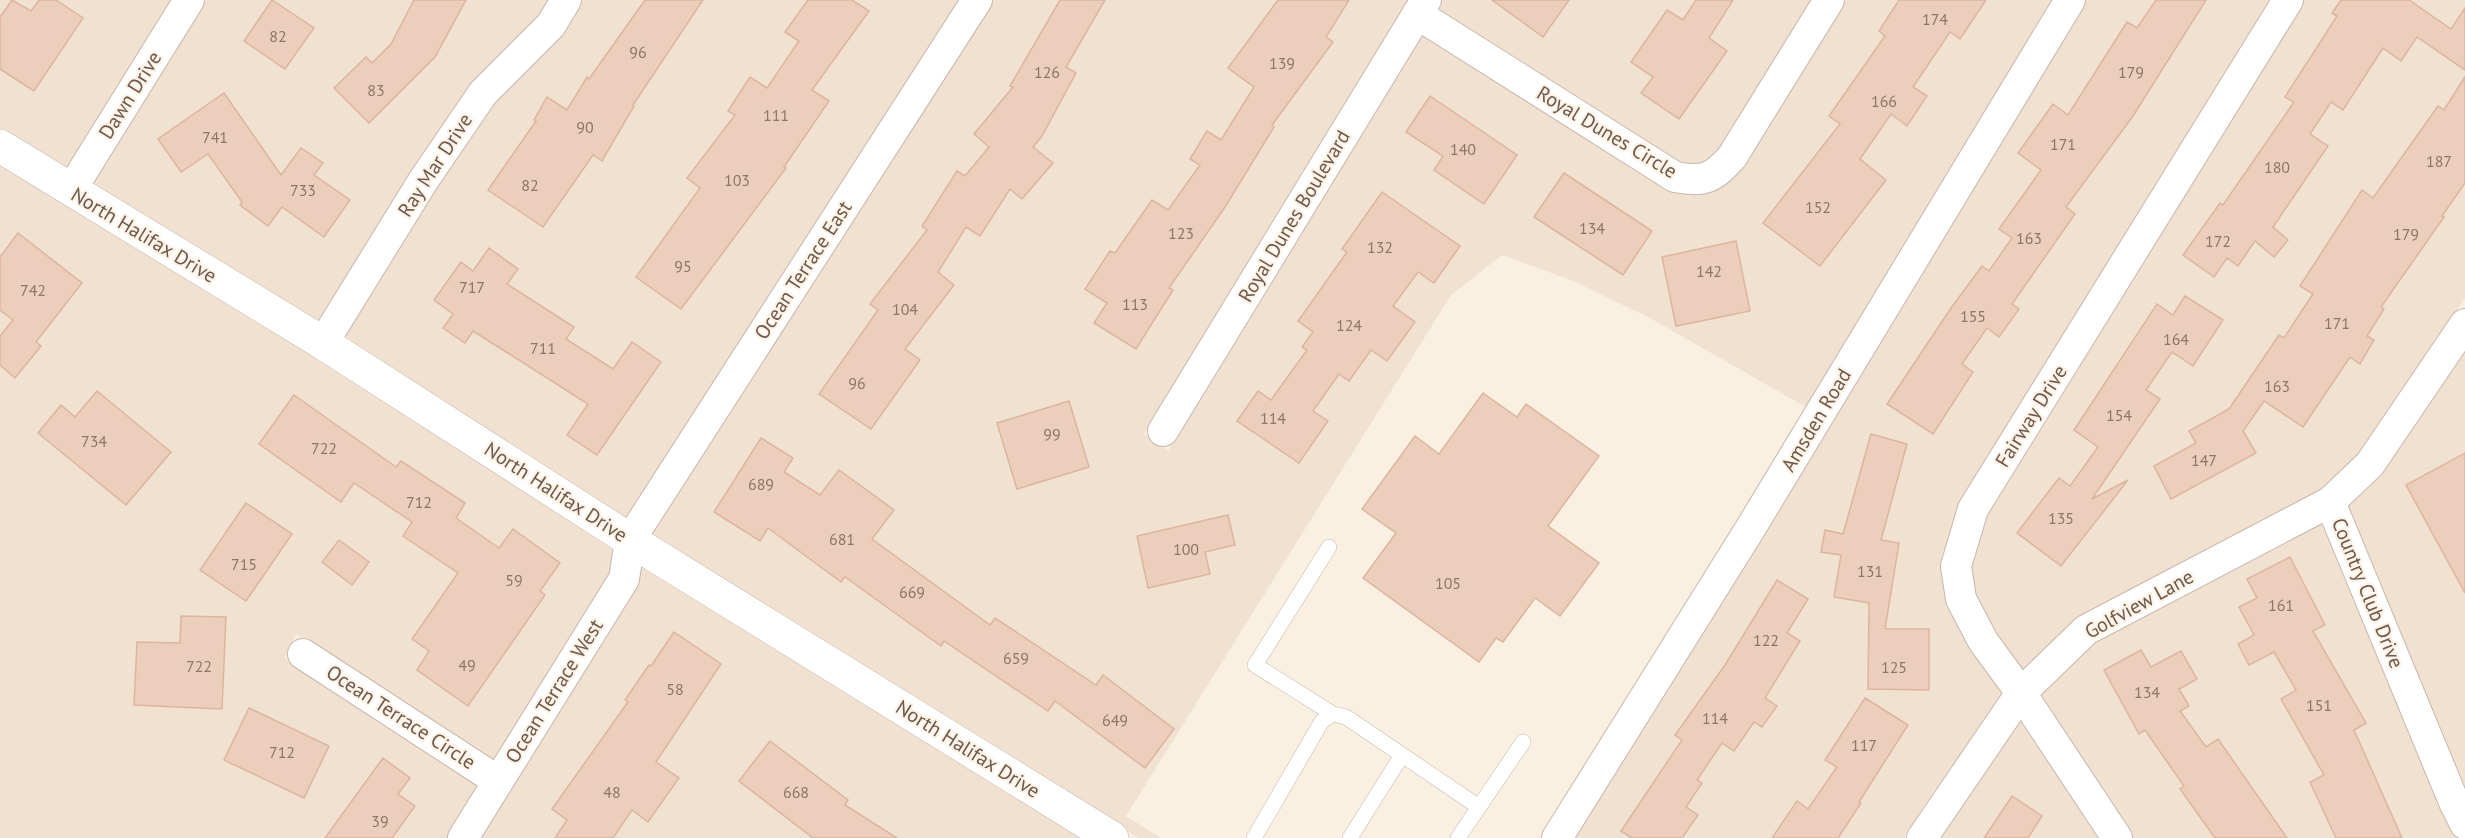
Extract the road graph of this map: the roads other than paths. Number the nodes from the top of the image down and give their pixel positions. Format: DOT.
graph roads {
  1 [pos="189,0"];
  2 [pos="566,0"];
  3 [pos="977,0"];
  4 [pos="1829,0"];
  5 [pos="2070,0"];
  6 [pos="2288,0"];
  7 [pos="1421,7"];
  8 [pos="0,146"];
  9 [pos="71,190"];
  10 [pos="2465,324"];
  11 [pos="323,343"];
  12 [pos="1163,431"];
  13 [pos="2330,502"];
  14 [pos="630,540"];
  15 [pos="1329,547"];
  16 [pos="303,654"];
  17 [pos="2021,693"];
  18 [pos="1333,714"];
  19 [pos="1523,742"];
  20 [pos="1402,755"];
  21 [pos="498,781"];
  22 [pos="1479,807"];
  23 [pos="2465,825"];
  24 [pos="463,838"];
  25 [pos="1112,838"];
  26 [pos="1254,838"];
  27 [pos="1350,838"];
  28 [pos="1458,838"];
  29 [pos="1557,838"];
  30 [pos="1922,838"];
  31 [pos="2117,838"];
  1 -- 9 [label="street, Dawn Drive"];
  2 -- 11 [label="street, Ray Mar Drive"];
  3 -- 14 [label="street, Ocean Terrace East"];
  4 -- 7 [label="street, Royal Dunes Circle"];
  5 -- 29 [label="street, Amsden Road"];
  6 -- 17 [label="street, Fairway Drive"];
  7 -- 12 [label="street, Royal Dunes Boulevard"];
  8 -- 9 [label="street, North Halifax Drive"];
  9 -- 11 [label="street, North Halifax Drive"];
  10 -- 13 [label="street, Country Club Drive"];
  11 -- 14 [label="street, North Halifax Drive"];
  13 -- 17 [label="street, Golfview Lane"];
  13 -- 23 [label="street, Country Club Drive"];
  14 -- 21 [label="street, Ocean Terrace West"];
  14 -- 25 [label="street, North Halifax Drive"];
  15 -- 18 [label="lane"];
  16 -- 21 [label="street, Ocean Terrace Circle"];
  17 -- 30 [label="street, Golfview Lane"];
  17 -- 31 [label="street, Fairway Drive"];
  18 -- 20 [label="lane"];
  18 -- 26 [label="lane"];
  19 -- 22 [label="lane"];
  20 -- 22 [label="lane"];
  20 -- 27 [label="lane"];
  21 -- 24 [label="street, Ocean Terrace West"];
  22 -- 28 [label="lane"];
}
